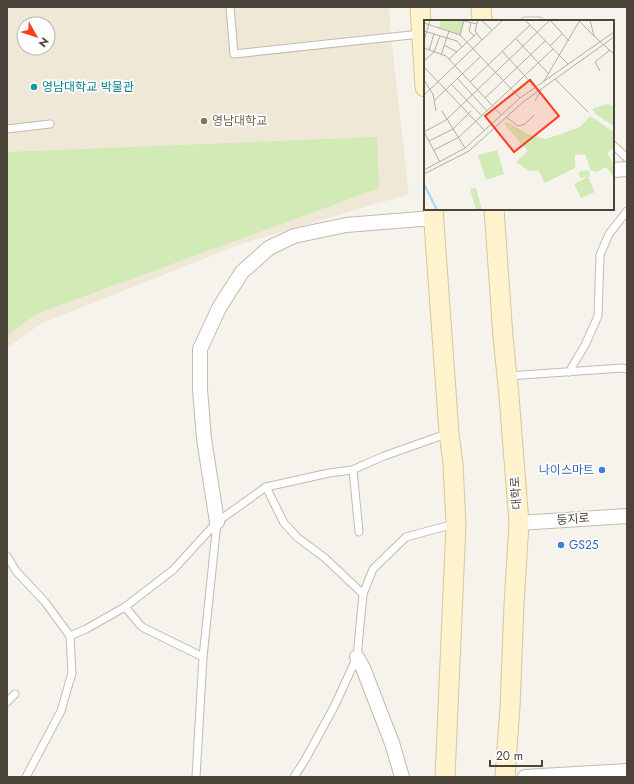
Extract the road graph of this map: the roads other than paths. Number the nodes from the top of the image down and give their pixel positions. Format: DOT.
graph roads {
  1 [pos="230,7"];
  2 [pos="420,7"];
  3 [pos="481,7"];
  4 [pos="482,20"];
  5 [pos="422,34"];
  6 [pos="424,69"];
  7 [pos="50,124"];
  8 [pos="7,129"];
  9 [pos="614,146"];
  10 [pos="627,158"];
  11 [pos="614,170"];
  12 [pos="627,170"];
  13 [pos="494,210"];
  14 [pos="627,211"];
  15 [pos="433,214"];
  16 [pos="627,369"];
  17 [pos="569,372"];
  18 [pos="507,376"];
  19 [pos="449,433"];
  20 [pos="353,470"];
  21 [pos="266,487"];
  22 [pos="627,516"];
  23 [pos="218,522"];
  24 [pos="519,523"];
  25 [pos="456,524"];
  26 [pos="359,532"];
  27 [pos="7,556"];
  28 [pos="363,594"];
  29 [pos="125,607"];
  30 [pos="70,636"];
  31 [pos="203,657"];
  32 [pos="358,657"];
  33 [pos="15,694"];
  34 [pos="7,702"];
  35 [pos="627,771"];
  36 [pos="26,777"];
  37 [pos="196,777"];
  38 [pos="294,777"];
  39 [pos="402,777"];
  40 [pos="445,777"];
  41 [pos="505,777"];
  42 [pos="525,777"];
  1 -- 5 [label="lane"];
  2 -- 5 [label="main road"];
  3 -- 4 [label="main road"];
  5 -- 6 [label="main road"];
  7 -- 8 [label="lane"];
  9 -- 10 [label="lane"];
  11 -- 12 [label="street"];
  13 -- 18 [label="main road, 대학로"];
  14 -- 17 [label="lane"];
  15 -- 19 [label="main road"];
  15 -- 23 [label="street"];
  16 -- 17 [label="lane"];
  17 -- 18 [label="lane"];
  18 -- 24 [label="main road, 대학로"];
  19 -- 20 [label="lane"];
  19 -- 25 [label="main road"];
  20 -- 21 [label="lane"];
  20 -- 26 [label="lane"];
  21 -- 23 [label="lane"];
  21 -- 28 [label="lane"];
  22 -- 24 [label="street, 둥지로"];
  23 -- 29 [label="lane"];
  23 -- 31 [label="lane"];
  24 -- 41 [label="main road, 대학로"];
  25 -- 28 [label="lane"];
  25 -- 40 [label="main road"];
  27 -- 30 [label="lane"];
  28 -- 32 [label="lane"];
  29 -- 30 [label="lane"];
  29 -- 31 [label="lane"];
  30 -- 36 [label="lane"];
  31 -- 37 [label="lane"];
  32 -- 38 [label="lane"];
  32 -- 39 [label="street"];
  33 -- 34 [label="lane"];
  35 -- 42 [label="street"];
}
